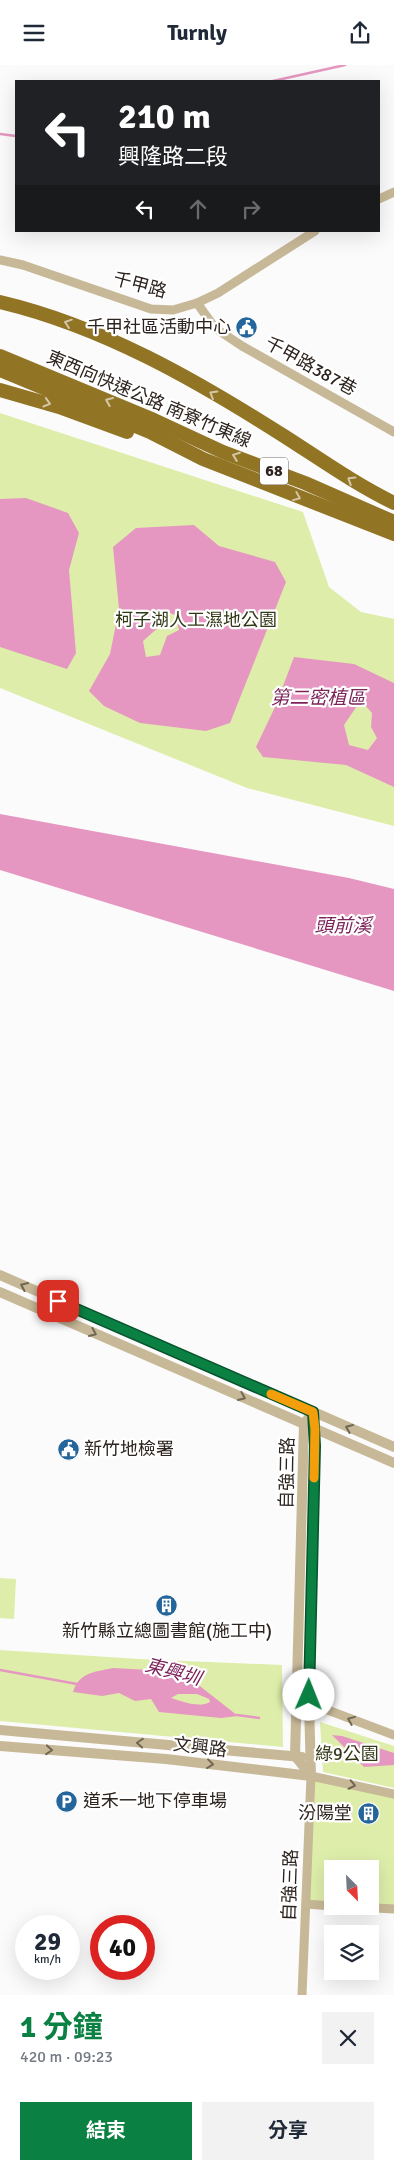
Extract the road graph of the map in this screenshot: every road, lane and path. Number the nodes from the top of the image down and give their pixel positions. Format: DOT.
graph roads {
  1 [pos="394,192"];
  2 [pos="380,199"];
  3 [pos="313,232"];
  4 [pos="0,260"];
  5 [pos="0,302"];
  6 [pos="197,303"];
  7 [pos="0,356"];
  8 [pos="0,369"];
  9 [pos="0,390"];
  10 [pos="152,426"];
  11 [pos="394,432"];
  12 [pos="203,459"];
  13 [pos="394,503"];
  14 [pos="394,522"];
  15 [pos="394,534"];
  16 [pos="0,1275"];
  17 [pos="0,1292"];
  18 [pos="313,1412"];
  19 [pos="304,1424"];
  20 [pos="315,1429"];
  21 [pos="394,1447"];
  22 [pos="394,1463"];
  23 [pos="309,1703"];
  24 [pos="0,1730"];
  25 [pos="394,1735"];
  26 [pos="0,1746"];
  27 [pos="295,1756"];
  28 [pos="310,1757"];
  29 [pos="311,1777"];
  30 [pos="394,1794"];
  31 [pos="306,1904"];
  32 [pos="324,1905"];
  33 [pos="379,1908"];
  34 [pos="394,1909"];
  35 [pos="302,1995"];
  1 -- 2 [label="street"];
  3 -- 6 [label="street, 千甲路"];
  4 -- 6 [label="street, 千甲路"];
  13 -- 5 [label="highway, one-way"];
  6 -- 11 [label="street, 千甲路387巷"];
  10 -- 7 [label="highway, 東西向快速公路 南寮竹東線 / 68, one-way"];
  8 -- 10 [label="highway, 東西向快速公路 南寮竹東線 / 68"];
  9 -- 12 [label="highway, one-way"];
  10 -- 12 [label="highway, 東西向快速公路 南寮竹東線 / 68"];
  14 -- 10 [label="highway, 東西向快速公路 南寮竹東線 / 68, one-way"];
  12 -- 15 [label="highway, 東西向快速公路 南寮竹東線 / 68, one-way"];
  18 -- 16 [label="street, one-way"];
  17 -- 19 [label="street, one-way"];
  18 -- 19 [label="street, 自強三路"];
  18 -- 20 [label="street, 自強三路"];
  21 -- 18 [label="street, one-way"];
  19 -- 20 [label="street"];
  19 -- 27 [label="street, 自強三路"];
  20 -- 22 [label="street"];
  20 -- 23 [label="street, 自強三路"];
  25 -- 23 [label="street, one-way"];
  23 -- 28 [label="street, 自強三路"];
  27 -- 24 [label="street, 文興路, one-way"];
  26 -- 29 [label="street, 文興路, one-way"];
  27 -- 28 [label="street, 文興路"];
  27 -- 29 [label="street"];
  28 -- 29 [label="street, 自強三路"];
  29 -- 30 [label="street, 文興路, one-way"];
  29 -- 31 [label="street, 自強三路"];
  31 -- 32 [label="street"];
  31 -- 35 [label="street, 自強三路"];
  33 -- 34 [label="street"];
}
